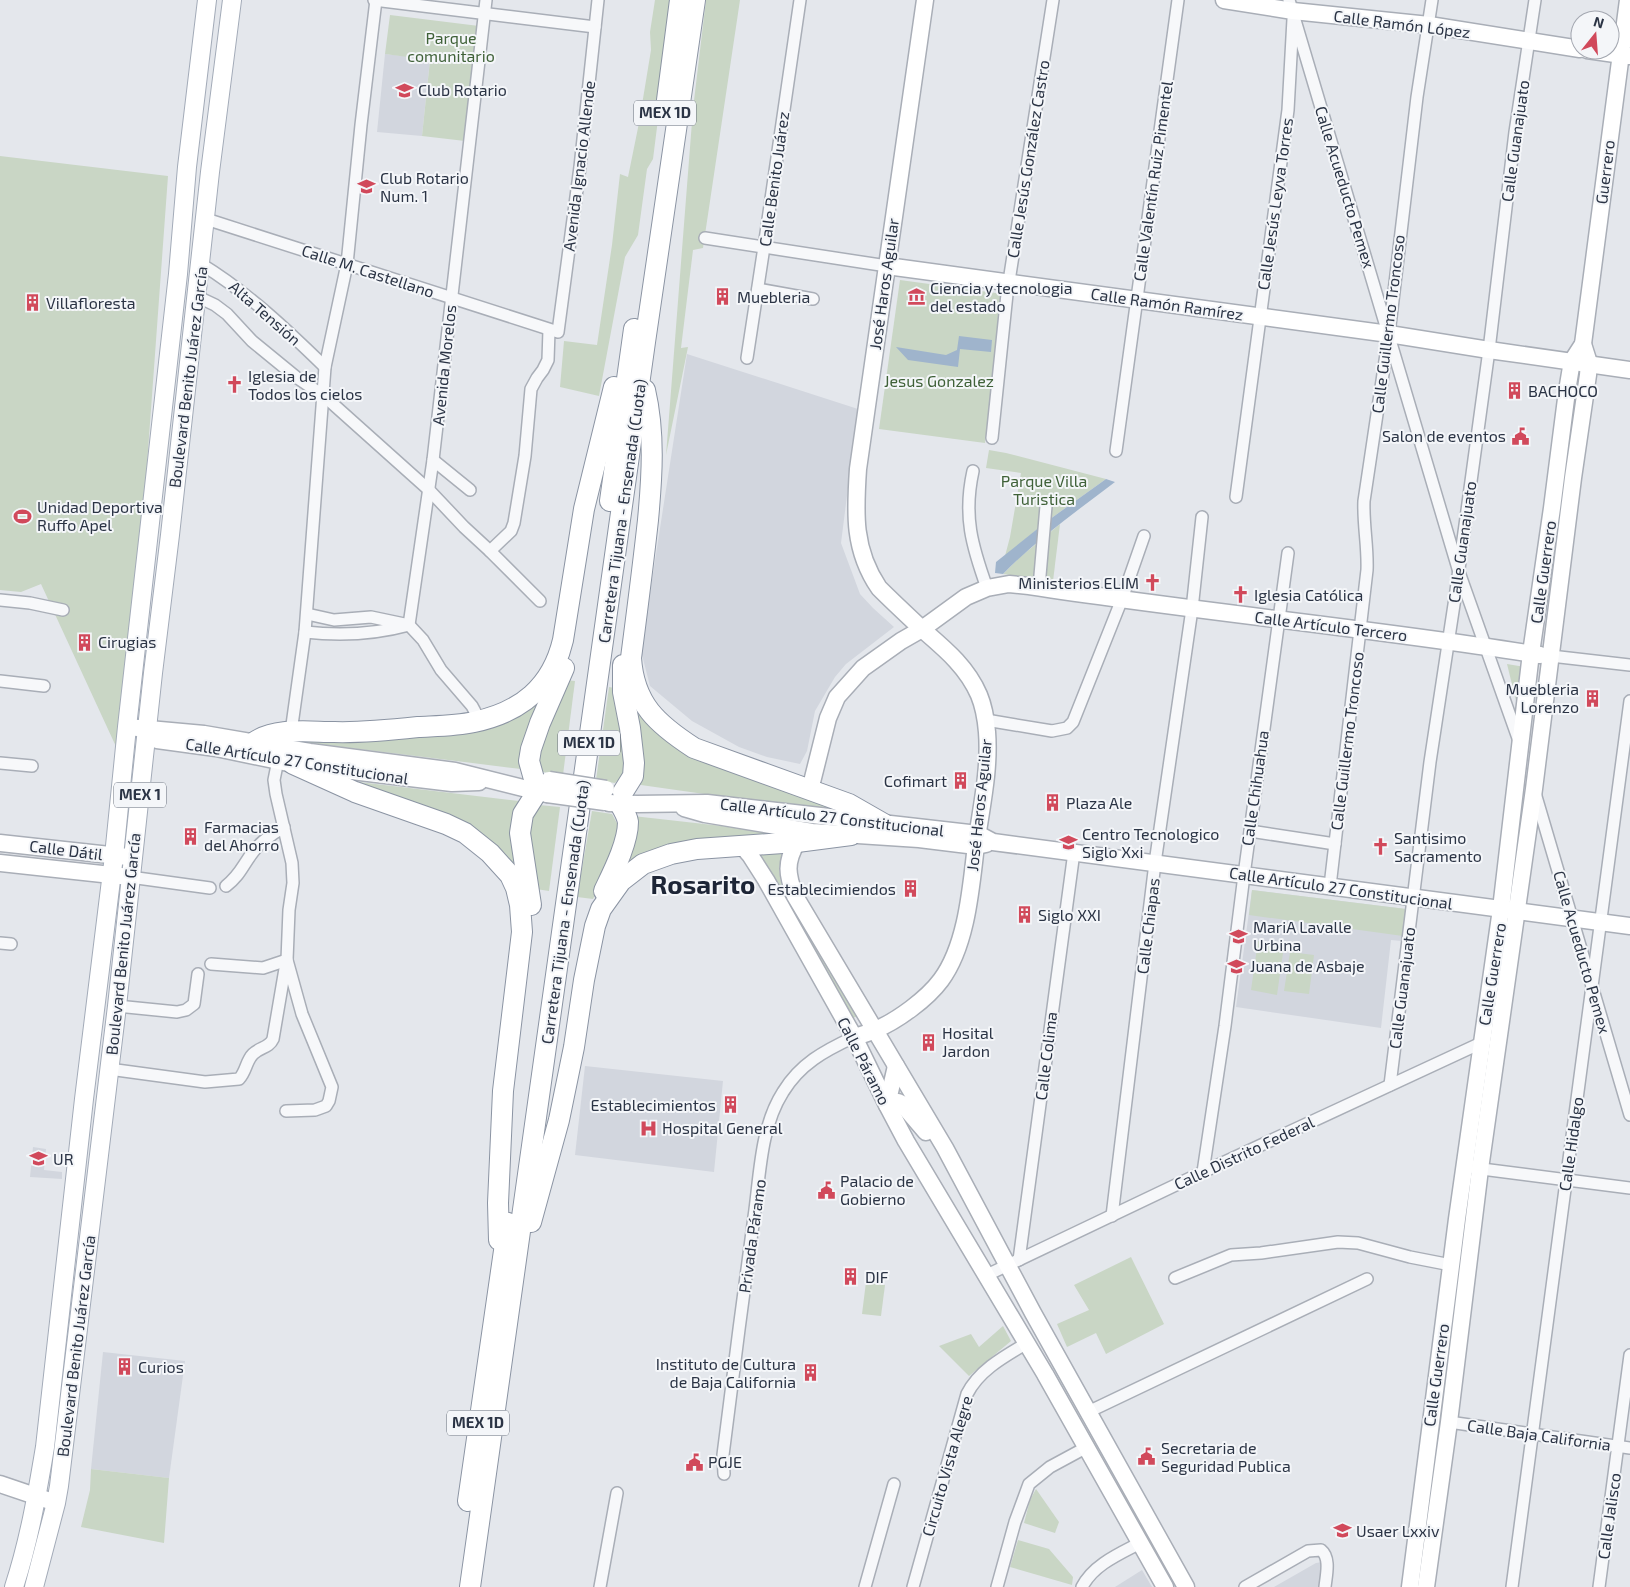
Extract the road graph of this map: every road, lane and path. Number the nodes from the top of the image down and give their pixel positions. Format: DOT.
graph roads {
  1 [pos="207,0"];
  2 [pos="232,0"];
  3 [pos="376,0"];
  4 [pos="486,0"];
  5 [pos="598,0"];
  6 [pos="680,0"];
  7 [pos="695,0"];
  8 [pos="800,0"];
  9 [pos="925,0"];
  10 [pos="1053,0"];
  11 [pos="1178,0"];
  12 [pos="1224,0"];
  13 [pos="1432,0"];
  14 [pos="1535,0"];
  15 [pos="1628,0"];
  16 [pos="1293,4"];
  17 [pos="485,14"];
  18 [pos="1429,25"];
  19 [pos="595,27"];
  20 [pos="1529,42"];
  21 [pos="1570,48"];
  22 [pos="1625,55"];
  23 [pos="206,219"];
  24 [pos="705,238"];
  25 [pos="764,247"];
  26 [pos="201,264"];
  27 [pos="347,264"];
  28 [pos="887,266"];
  29 [pos="1009,282"];
  30 [pos="758,289"];
  31 [pos="196,296"];
  32 [pos="451,298"];
  33 [pos="1137,298"];
  34 [pos="814,299"];
  35 [pos="1260,316"];
  36 [pos="554,331"];
  37 [pos="1389,334"];
  38 [pos="632,341"];
  39 [pos="1583,344"];
  40 [pos="1489,350"];
  41 [pos="168,357"];
  42 [pos="747,358"];
  43 [pos="1572,361"];
  44 [pos="1589,363"];
  45 [pos="325,367"];
  46 [pos="1630,370"];
  47 [pos="642,374"];
  48 [pos="185,396"];
  49 [pos="324,396"];
  50 [pos="992,438"];
  51 [pos="652,443"];
  52 [pos="1116,451"];
  53 [pos="433,460"];
  54 [pos="595,464"];
  55 [pos="973,471"];
  56 [pos="429,490"];
  57 [pos="470,490"];
  58 [pos="1236,497"];
  59 [pos="1046,506"];
  60 [pos="1202,517"];
  61 [pos="1144,536"];
  62 [pos="490,551"];
  63 [pos="1288,553"];
  64 [pos="1459,572"];
  65 [pos="1039,587"];
  66 [pos="987,588"];
  67 [pos="1122,599"];
  68 [pos="0,600"];
  69 [pos="540,601"];
  70 [pos="1192,609"];
  71 [pos="63,610"];
  72 [pos="307,614"];
  73 [pos="1279,620"];
  74 [pos="409,625"];
  75 [pos="922,629"];
  76 [pos="1360,629"];
  77 [pos="305,632"];
  78 [pos="1447,642"];
  79 [pos="1486,647"];
  80 [pos="1531,653"];
  81 [pos="1551,656"];
  82 [pos="1630,665"];
  83 [pos="0,682"];
  84 [pos="44,686"];
  85 [pos="1630,701"];
  86 [pos="986,720"];
  87 [pos="480,721"];
  88 [pos="291,732"];
  89 [pos="126,733"];
  90 [pos="147,734"];
  91 [pos="253,742"];
  92 [pos="1520,746"];
  93 [pos="286,762"];
  94 [pos="0,763"];
  95 [pos="32,766"];
  96 [pos="498,781"];
  97 [pos="542,786"];
  98 [pos="1534,789"];
  99 [pos="810,790"];
  100 [pos="614,797"];
  101 [pos="670,803"];
  102 [pos="884,824"];
  103 [pos="284,827"];
  104 [pos="1250,831"];
  105 [pos="851,835"];
  106 [pos="977,840"];
  107 [pos="797,842"];
  108 [pos="0,843"];
  109 [pos="1335,844"];
  110 [pos="742,846"];
  111 [pos="61,849"];
  112 [pos="1074,852"];
  113 [pos="114,856"];
  114 [pos="133,858"];
  115 [pos="0,863"];
  116 [pos="1156,863"];
  117 [pos="58,869"];
  118 [pos="112,874"];
  119 [pos="1244,875"];
  120 [pos="130,877"];
  121 [pos="226,886"];
  122 [pos="1330,886"];
  123 [pos="210,888"];
  124 [pos="1414,898"];
  125 [pos="1509,910"];
  126 [pos="1572,918"];
  127 [pos="1602,922"];
  128 [pos="1630,926"];
  129 [pos="287,960"];
  130 [pos="211,964"];
  131 [pos="198,974"];
  132 [pos="1593,987"];
  133 [pos="117,1006"];
  134 [pos="876,1030"];
  135 [pos="854,1037"];
  136 [pos="1481,1043"];
  137 [pos="896,1066"];
  138 [pos="109,1069"];
  139 [pos="1390,1085"];
  140 [pos="887,1105"];
  141 [pos="286,1111"];
  142 [pos="1630,1115"];
  143 [pos="559,1120"];
  144 [pos="501,1138"];
  145 [pos="945,1148"];
  146 [pos="1472,1168"];
  147 [pos="1203,1172"];
  148 [pos="1566,1180"];
  149 [pos="1630,1188"];
  150 [pos="1112,1216"];
  151 [pos="509,1260"];
  152 [pos="1013,1263"];
  153 [pos="1451,1265"];
  154 [pos="987,1275"];
  155 [pos="1175,1278"];
  156 [pos="1367,1279"];
  157 [pos="1027,1343"];
  158 [pos="1630,1355"];
  159 [pos="1088,1412"];
  160 [pos="1448,1422"];
  161 [pos="1532,1433"];
  162 [pos="1618,1446"];
  163 [pos="1087,1447"];
  164 [pos="1630,1448"];
  165 [pos="724,1474"];
  166 [pos="0,1484"];
  167 [pos="894,1484"];
  168 [pos="617,1493"];
  169 [pos="37,1497"];
  170 [pos="56,1503"];
  171 [pos="1140,1543"];
  172 [pos="14,1587"];
  173 [pos="34,1587"];
  174 [pos="456,1587"];
  175 [pos="470,1587"];
  176 [pos="600,1587"];
  177 [pos="865,1587"];
  178 [pos="913,1587"];
  179 [pos="997,1587"];
  180 [pos="1082,1587"];
  181 [pos="1165,1587"];
  182 [pos="1186,1587"];
  183 [pos="1245,1587"];
  184 [pos="1325,1587"];
  185 [pos="1410,1587"];
  186 [pos="1426,1587"];
  187 [pos="1512,1587"];
  188 [pos="1599,1587"];
  1 -- 41 [label="main road, Boulevard Benito Juárez García / MEX 1"];
  2 -- 23 [label="main road, Boulevard Benito Juárez García / MEX 1"];
  3 -- 17 [label="street"];
  3 -- 27 [label="street"];
  4 -- 17 [label="street, Avenida Morelos"];
  5 -- 19 [label="street, Avenida Ignacio Allende"];
  6 -- 38 [label="highway, Carretera Tijuana - Ensenada (Cuota) / MEX 1D"];
  7 -- 47 [label="highway, Carretera Tijuana - Ensenada (Cuota) / MEX 1D"];
  8 -- 25 [label="street, Calle Benito Juárez"];
  9 -- 28 [label="main road, José Haros Aguilar"];
  10 -- 29 [label="street, Calle Jesús González Castro"];
  11 -- 33 [label="street, Calle Valentín Ruiz Pimentel"];
  12 -- 16 [label="main road, Calle Ramón López"];
  13 -- 18 [label="street, Calle Guillermo Troncoso"];
  14 -- 20 [label="street, Calle Guanajuato"];
  15 -- 22 [label="main road, Guerrero"];
  16 -- 18 [label="main road, Calle Ramón López"];
  16 -- 35 [label="street, Calle Jesús Leyva Torres"];
  16 -- 37 [label="street, Calle Acueducto Pemex"];
  17 -- 19 [label="street"];
  17 -- 32 [label="street, Avenida Morelos"];
  18 -- 20 [label="main road, Calle Ramón López"];
  18 -- 37 [label="street, Calle Guillermo Troncoso"];
  19 -- 36 [label="street, Avenida Ignacio Allende"];
  20 -- 21 [label="main road, Calle Ramón López"];
  20 -- 40 [label="street, Calle Guanajuato"];
  22 -- 39 [label="main road, Guerrero"];
  23 -- 26 [label="main road, Boulevard Benito Juárez García / MEX 1"];
  23 -- 27 [label="street, Calle M. Castellano"];
  24 -- 25 [label="street, Calle Ramón Ramírez"];
  25 -- 28 [label="street, Calle Ramón Ramírez"];
  25 -- 30 [label="street, Calle Benito Juárez"];
  26 -- 31 [label="main road, Boulevard Benito Juárez García / MEX 1"];
  26 -- 45 [label="street, Alta Tensión"];
  27 -- 32 [label="street, Calle M. Castellano"];
  27 -- 45 [label="street"];
  28 -- 29 [label="main road, Calle Ramón Ramírez"];
  28 -- 75 [label="main road, José Haros Aguilar"];
  29 -- 33 [label="main road, Calle Ramón Ramírez"];
  29 -- 50 [label="street, Calle Jesús González Castro"];
  30 -- 34 [label="street"];
  30 -- 42 [label="street, Calle Benito Juárez"];
  31 -- 48 [label="main road, Boulevard Benito Juárez García / MEX 1"];
  31 -- 49 [label="street"];
  32 -- 36 [label="street, Calle M. Castellano"];
  32 -- 53 [label="street, Avenida Morelos"];
  33 -- 35 [label="main road, Calle Ramón Ramírez"];
  33 -- 52 [label="street, Calle Valentín Ruiz Pimentel"];
  35 -- 37 [label="main road, Calle Ramón Ramírez"];
  35 -- 58 [label="street, Calle Jesús Leyva Torres"];
  36 -- 62 [label="street, Avenida Ignacio Allende"];
  37 -- 40 [label="main road, Calle Ramón Ramírez"];
  37 -- 64 [label="street, Calle Acueducto Pemex"];
  37 -- 76 [label="street, Calle Guillermo Troncoso"];
  38 -- 54 [label="highway"];
  38 -- 151 [label="highway, Carretera Tijuana - Ensenada (Cuota) / MEX 1D"];
  39 -- 43 [label="main road, Guerrero"];
  39 -- 44 [label="main road, Guerrero"];
  40 -- 43 [label="main road, Calle Ramón Ramírez"];
  40 -- 64 [label="street, Calle Guanajuato"];
  41 -- 48 [label="main road"];
  41 -- 89 [label="main road, Boulevard Benito Juárez García / MEX 1"];
  43 -- 44 [label="main road, Calle Ramón Ramírez"];
  43 -- 80 [label="main road, Calle Guerrero"];
  44 -- 46 [label="main road, Calle Ramón Ramírez"];
  44 -- 81 [label="main road, Calle Guerrero"];
  45 -- 49 [label="street"];
  47 -- 51 [label="highway"];
  47 -- 151 [label="highway, Carretera Tijuana - Ensenada (Cuota) / MEX 1D"];
  48 -- 90 [label="main road, Boulevard Benito Juárez García / MEX 1"];
  49 -- 56 [label="street"];
  49 -- 72 [label="street"];
  51 -- 99 [label="highway"];
  51 -- 100 [label="highway"];
  53 -- 56 [label="street, Avenida Morelos"];
  53 -- 57 [label="street"];
  54 -- 87 [label="highway"];
  54 -- 97 [label="highway"];
  55 -- 66 [label="street"];
  56 -- 62 [label="street"];
  56 -- 74 [label="street, Avenida Morelos"];
  59 -- 65 [label="street"];
  60 -- 70 [label="street, Calle Chiapas"];
  61 -- 67 [label="street"];
  62 -- 69 [label="street"];
  63 -- 73 [label="street, Calle Chihuahua"];
  64 -- 78 [label="street, Calle Guanajuato"];
  64 -- 79 [label="street, Calle Acueducto Pemex"];
  65 -- 66 [label="main road, Calle Artículo Tercero"];
  65 -- 67 [label="main road, Calle Artículo Tercero"];
  66 -- 75 [label="main road, Calle Artículo Tercero"];
  67 -- 70 [label="main road, Calle Artículo Tercero"];
  67 -- 86 [label="street"];
  68 -- 71 [label="street"];
  70 -- 73 [label="main road, Calle Artículo Tercero"];
  70 -- 116 [label="street, Calle Chiapas"];
  72 -- 74 [label="street"];
  72 -- 77 [label="street"];
  73 -- 76 [label="main road, Calle Artículo Tercero"];
  73 -- 104 [label="street, Calle Chihuahua"];
  74 -- 77 [label="street"];
  74 -- 87 [label="street"];
  75 -- 86 [label="main road, José Haros Aguilar"];
  75 -- 99 [label="main road, Calle Artículo Tercero"];
  76 -- 78 [label="main road, Calle Artículo Tercero"];
  76 -- 109 [label="street, Calle Guillermo Troncoso"];
  77 -- 88 [label="street"];
  78 -- 79 [label="main road, Calle Artículo Tercero"];
  78 -- 124 [label="street, Calle Guanajuato"];
  79 -- 80 [label="main road, Calle Artículo Tercero"];
  79 -- 92 [label="street, Calle Acueducto Pemex"];
  80 -- 81 [label="main road, Calle Artículo Tercero"];
  80 -- 92 [label="main road, Calle Guerrero"];
  81 -- 82 [label="street, Calle Artículo Tercero"];
  81 -- 98 [label="main road, Calle Guerrero"];
  83 -- 84 [label="street"];
  85 -- 127 [label="street, Calle Hidalgo"];
  86 -- 106 [label="main road, José Haros Aguilar"];
  87 -- 88 [label="highway"];
  88 -- 91 [label="highway"];
  89 -- 90 [label="main road, Calle Artículo 27 Constitucional"];
  89 -- 113 [label="main road, Boulevard Benito Juárez García / MEX 1"];
  90 -- 91 [label="main road, Calle Artículo 27 Constitucional"];
  90 -- 93 [label="main road, Calle Artículo 27 Constitucional"];
  90 -- 114 [label="main road, Boulevard Benito Juárez García / MEX 1"];
  91 -- 96 [label="main road, Calle Artículo 27 Constitucional"];
  92 -- 125 [label="main road, Calle Guerrero"];
  93 -- 96 [label="main road, Calle Artículo 27 Constitucional"];
  93 -- 103 [label="street"];
  93 -- 144 [label="highway"];
  94 -- 95 [label="street"];
  96 -- 97 [label="main road, Calle Artículo 27 Constitucional"];
  97 -- 100 [label="main road, Calle Artículo 27 Constitucional, bridge"];
  97 -- 144 [label="highway"];
  98 -- 125 [label="main road, Calle Guerrero"];
  98 -- 126 [label="street, Calle Acueducto Pemex"];
  99 -- 102 [label="highway"];
  100 -- 101 [label="main road, Calle Artículo 27 Constitucional"];
  100 -- 143 [label="highway"];
  101 -- 102 [label="main road, Calle Artículo 27 Constitucional"];
  101 -- 105 [label="main road, Calle Artículo 27 Constitucional"];
  102 -- 106 [label="main road, Calle Artículo 27 Constitucional"];
  103 -- 121 [label="street"];
  103 -- 129 [label="street"];
  104 -- 109 [label="street"];
  104 -- 119 [label="street, Calle Chihuahua"];
  105 -- 106 [label="main road, Calle Artículo 27 Constitucional"];
  105 -- 107 [label="highway"];
  106 -- 112 [label="main road, Calle Artículo 27 Constitucional"];
  106 -- 134 [label="main road, José Haros Aguilar"];
  107 -- 110 [label="highway"];
  107 -- 134 [label="main road, Calle Páramo"];
  108 -- 111 [label="main road, Calle Dátil"];
  109 -- 122 [label="street, Calle Guillermo Troncoso"];
  110 -- 135 [label="main road, Calle Páramo"];
  110 -- 143 [label="highway"];
  111 -- 113 [label="main road, Calle Dátil"];
  111 -- 117 [label="main road"];
  112 -- 116 [label="main road, Calle Artículo 27 Constitucional"];
  112 -- 152 [label="street, Calle Colima"];
  113 -- 114 [label="main road, Calle Dátil"];
  113 -- 118 [label="main road, Boulevard Benito Juárez García / MEX 1"];
  114 -- 120 [label="main road, Boulevard Benito Juárez García / MEX 1"];
  115 -- 117 [label="main road, Calle Dátil"];
  116 -- 119 [label="main road, Calle Artículo 27 Constitucional"];
  116 -- 150 [label="street, Calle Chiapas"];
  117 -- 118 [label="main road, Calle Dátil"];
  118 -- 120 [label="main road, Calle Dátil"];
  118 -- 169 [label="main road, Boulevard Benito Juárez García / MEX 1"];
  119 -- 122 [label="main road, Calle Artículo 27 Constitucional"];
  119 -- 147 [label="street, Calle Chihuahua"];
  120 -- 123 [label="street"];
  120 -- 133 [label="main road, Boulevard Benito Juárez García / MEX 1"];
  122 -- 124 [label="main road, Calle Artículo 27 Constitucional"];
  124 -- 125 [label="main road, Calle Artículo 27 Constitucional"];
  124 -- 139 [label="street, Calle Guanajuato"];
  125 -- 126 [label="main road, Calle Artículo 27 Constitucional"];
  125 -- 136 [label="main road, Calle Guerrero"];
  125 -- 146 [label="main road, Calle Guerrero"];
  126 -- 127 [label="main road, Calle Artículo 27 Constitucional"];
  126 -- 132 [label="street, Calle Acueducto Pemex"];
  127 -- 128 [label="main road, Calle Artículo 27 Constitucional"];
  127 -- 132 [label="street, Calle Hidalgo"];
  129 -- 130 [label="street"];
  129 -- 138 [label="street"];
  129 -- 141 [label="street"];
  131 -- 133 [label="street"];
  132 -- 142 [label="street, Calle Acueducto Pemex"];
  132 -- 148 [label="street, Calle Hidalgo"];
  133 -- 138 [label="main road, Boulevard Benito Juárez García / MEX 1"];
  134 -- 135 [label="main road, José Haros Aguilar"];
  134 -- 137 [label="main road, Calle Páramo"];
  135 -- 140 [label="main road, Calle Páramo"];
  135 -- 165 [label="street, Privada Páramo"];
  136 -- 139 [label="street, Calle Distrito Federal"];
  136 -- 146 [label="main road, Calle Guerrero"];
  137 -- 140 [label="main road"];
  137 -- 145 [label="main road, Calle Páramo"];
  138 -- 170 [label="main road, Boulevard Benito Juárez García / MEX 1"];
  139 -- 147 [label="street, Calle Distrito Federal"];
  140 -- 145 [label="main road"];
  140 -- 154 [label="main road, Calle Páramo"];
  143 -- 151 [label="highway"];
  144 -- 151 [label="highway"];
  145 -- 152 [label="main road, Calle Páramo"];
  146 -- 148 [label="street"];
  146 -- 153 [label="main road, Calle Guerrero"];
  146 -- 160 [label="main road, Calle Guerrero"];
  147 -- 150 [label="street, Calle Distrito Federal"];
  148 -- 149 [label="street"];
  148 -- 161 [label="street, Calle Hidalgo"];
  150 -- 152 [label="street, Calle Distrito Federal"];
  151 -- 174 [label="highway, Carretera Tijuana - Ensenada (Cuota) / MEX 1D"];
  151 -- 175 [label="highway, Carretera Tijuana - Ensenada (Cuota) / MEX 1D"];
  152 -- 154 [label="street, Calle Distrito Federal"];
  152 -- 159 [label="main road"];
  153 -- 155 [label="street"];
  153 -- 185 [label="main road, Calle Guerrero"];
  154 -- 157 [label="main road"];
  156 -- 159 [label="street"];
  157 -- 163 [label="main road"];
  157 -- 178 [label="street, Circuito Vista Alegre"];
  158 -- 162 [label="street, Calle Jalisco"];
  159 -- 182 [label="main road"];
  160 -- 161 [label="street, Calle Baja California"];
  160 -- 186 [label="main road, Calle Guerrero"];
  161 -- 162 [label="street, Calle Baja California"];
  161 -- 187 [label="street, Calle Hidalgo"];
  162 -- 164 [label="street, Calle Baja California"];
  162 -- 188 [label="street, Calle Jalisco"];
  163 -- 171 [label="main road"];
  163 -- 179 [label="street"];
  166 -- 169 [label="main road"];
  167 -- 177 [label="street"];
  168 -- 176 [label="street"];
  169 -- 170 [label="main road"];
  169 -- 172 [label="main road, Boulevard Benito Juárez García / MEX 1"];
  170 -- 173 [label="main road, Boulevard Benito Juárez García / MEX 1"];
  171 -- 180 [label="street"];
  171 -- 181 [label="main road"];
  183 -- 184 [label="street"];
}
